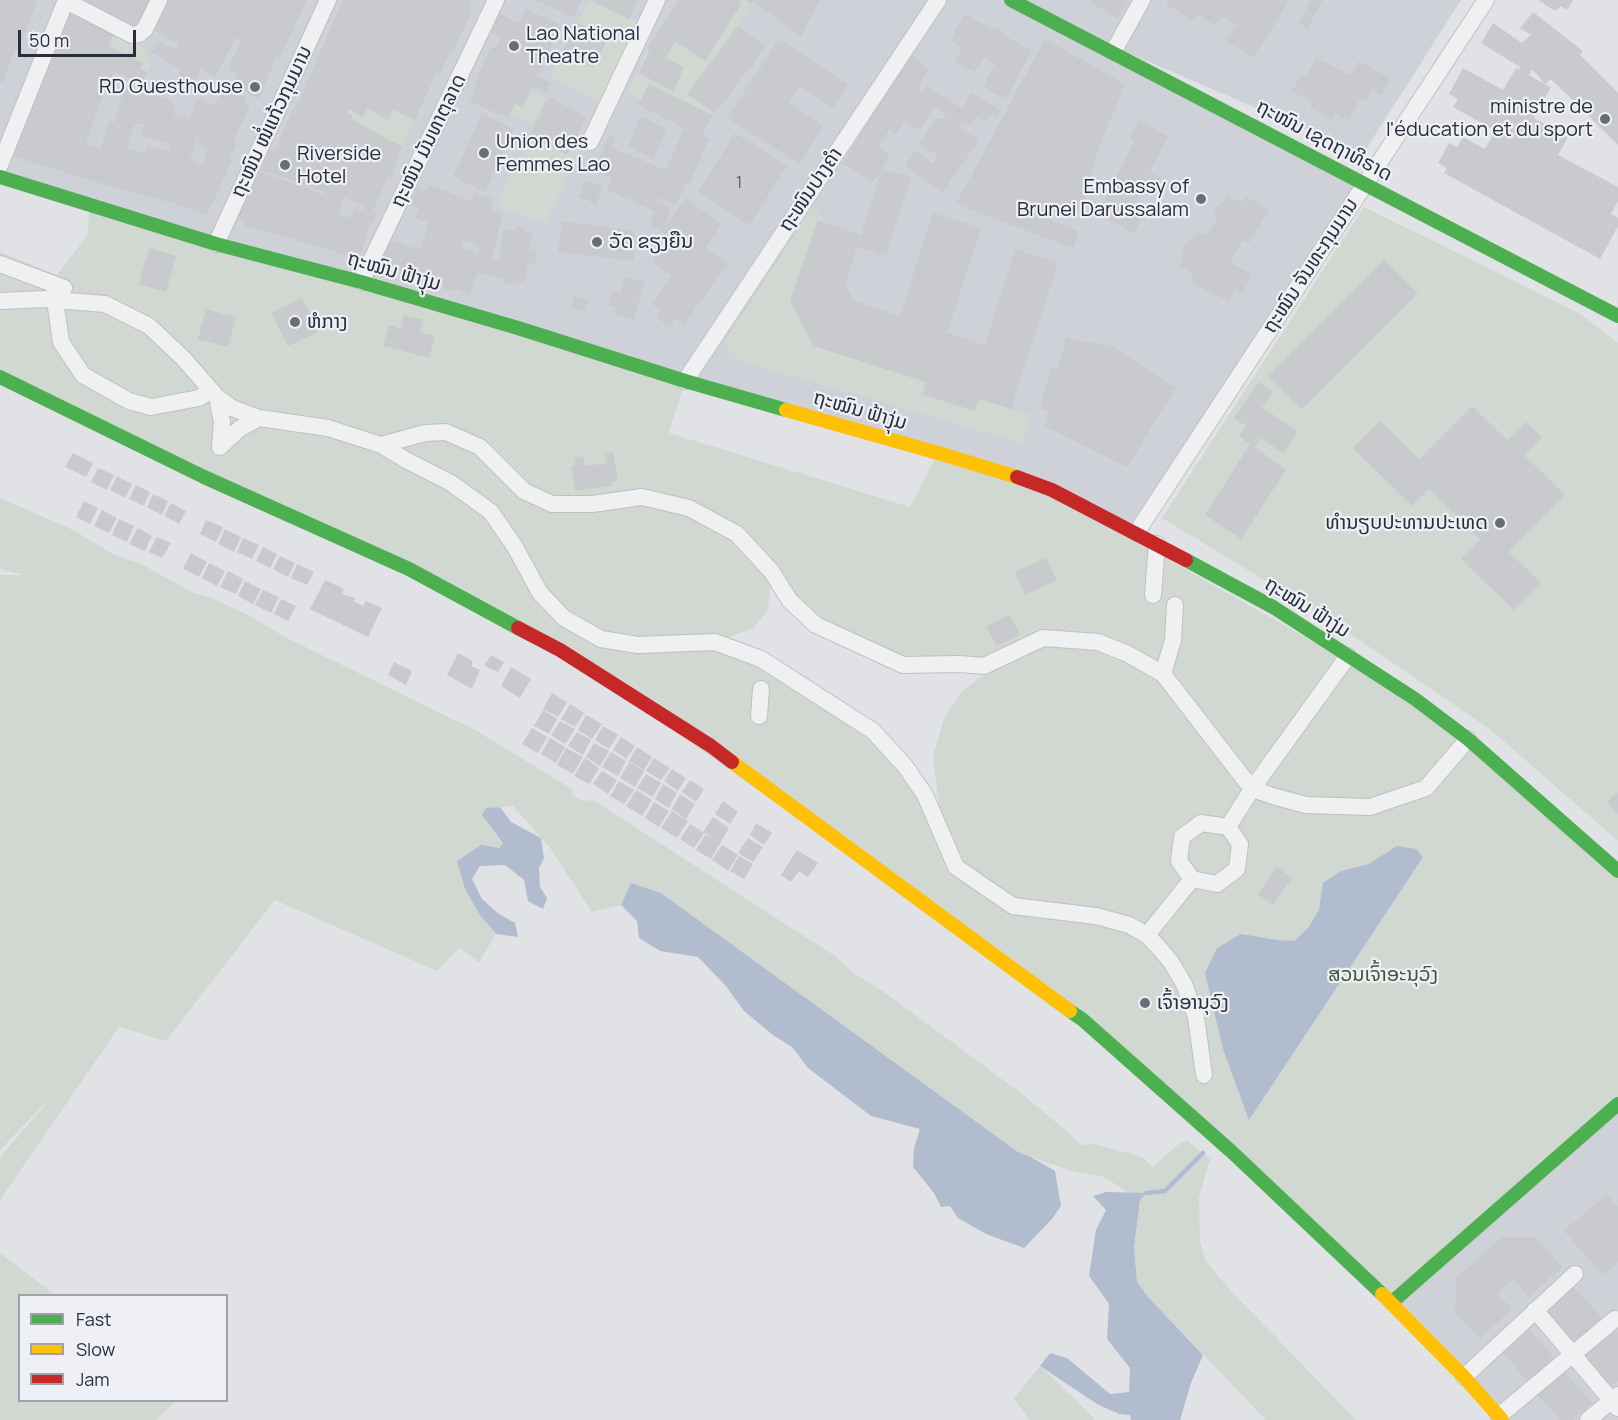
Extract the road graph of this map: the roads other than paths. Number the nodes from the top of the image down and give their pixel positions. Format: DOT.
graph roads {
  1 [pos="159,0"];
  2 [pos="328,0"];
  3 [pos="496,0"];
  4 [pos="657,0"];
  5 [pos="938,0"];
  6 [pos="1011,0"];
  7 [pos="1142,0"];
  8 [pos="1486,0"];
  9 [pos="66,1"];
  10 [pos="1113,52"];
  11 [pos="590,142"];
  12 [pos="0,165"];
  13 [pos="0,177"];
  14 [pos="1365,184"];
  15 [pos="216,244"];
  16 [pos="0,264"];
  17 [pos="361,282"];
  18 [pos="55,292"];
  19 [pos="0,300"];
  20 [pos="1618,316"];
  21 [pos="0,377"];
  22 [pos="685,381"];
  23 [pos="214,393"];
  24 [pos="259,418"];
  25 [pos="381,445"];
  26 [pos="1136,533"];
  27 [pos="1157,544"];
  28 [pos="1153,595"];
  29 [pos="1176,605"];
  30 [pos="1348,656"];
  31 [pos="1163,674"];
  32 [pos="761,689"];
  33 [pos="759,716"];
  34 [pos="1468,739"];
  35 [pos="1252,789"];
  36 [pos="1228,827"];
  37 [pos="1618,871"];
  38 [pos="1192,879"];
  39 [pos="1147,935"];
  40 [pos="1204,1076"];
  41 [pos="1618,1104"];
  42 [pos="1575,1274"];
  43 [pos="1391,1303"];
  44 [pos="1535,1310"];
  45 [pos="1615,1319"];
  46 [pos="1573,1354"];
  47 [pos="1464,1377"];
  48 [pos="1616,1401"];
  49 [pos="1501,1418"];
  50 [pos="1588,1420"];
  1 -- 9 [label="street"];
  2 -- 15 [label="street, ຖະໜົນ ໜໍ່ແກ້ວກຸມມານ"];
  3 -- 17 [label="street, ຖະໜົນ ມັນທາຕຸລາດ"];
  4 -- 11 [label="street"];
  5 -- 22 [label="street, ຖະໜົນປາງຄໍາ"];
  6 -- 10 [label="main road, ຖະໜົນ ເຊດຖາທິຣາດ"];
  7 -- 10 [label="street"];
  8 -- 14 [label="street, ຖະໜົນ ຈັນທະກຸມມານ"];
  9 -- 12 [label="street"];
  10 -- 14 [label="main road, ຖະໜົນ ເຊດຖາທິຣາດ"];
  13 -- 15 [label="main road, ຖະໝົນ ຟ້າງຸ່ມ"];
  14 -- 20 [label="main road, ຖະໜົນ ເຊດຖາທິຣາດ"];
  14 -- 26 [label="street, ຖະໜົນ ຈັນທະກຸມມານ"];
  15 -- 17 [label="main road, ຖະໝົນ ຟ້າງຸ່ມ"];
  16 -- 18 [label="street"];
  17 -- 22 [label="main road, ຖະໝົນ ຟ້າງຸ່ມ"];
  18 -- 19 [label="street"];
  18 -- 23 [label="street"];
  18 -- 23 [label="street"];
  21 -- 43 [label="main road"];
  22 -- 26 [label="main road, ຖະໝົນ ຟ້າງຸ່ມ"];
  23 -- 24 [label="street"];
  23 -- 24 [label="street"];
  24 -- 25 [label="street"];
  25 -- 31 [label="street"];
  25 -- 39 [label="street"];
  26 -- 27 [label="main road, ຖະໝົນ ຟ້າງຸ່ມ"];
  27 -- 28 [label="street"];
  27 -- 30 [label="main road, ຖະໝົນ ຟ້າງຸ່ມ"];
  29 -- 31 [label="street"];
  30 -- 34 [label="main road, ຖະໝົນ ຟ້າງຸ່ມ"];
  30 -- 35 [label="street"];
  31 -- 35 [label="street"];
  32 -- 33 [label="street"];
  34 -- 35 [label="street"];
  34 -- 37 [label="main road, ຖະໝົນ ຟ້າງຸ່ມ"];
  35 -- 36 [label="street"];
  36 -- 38 [label="street"];
  36 -- 38 [label="street"];
  38 -- 39 [label="street"];
  39 -- 40 [label="street"];
  41 -- 43 [label="main road"];
  42 -- 44 [label="street"];
  43 -- 47 [label="main road"];
  44 -- 46 [label="street"];
  44 -- 47 [label="street"];
  45 -- 46 [label="street"];
  46 -- 48 [label="street"];
  46 -- 49 [label="street"];
  47 -- 49 [label="main road"];
  48 -- 50 [label="street"];
}
